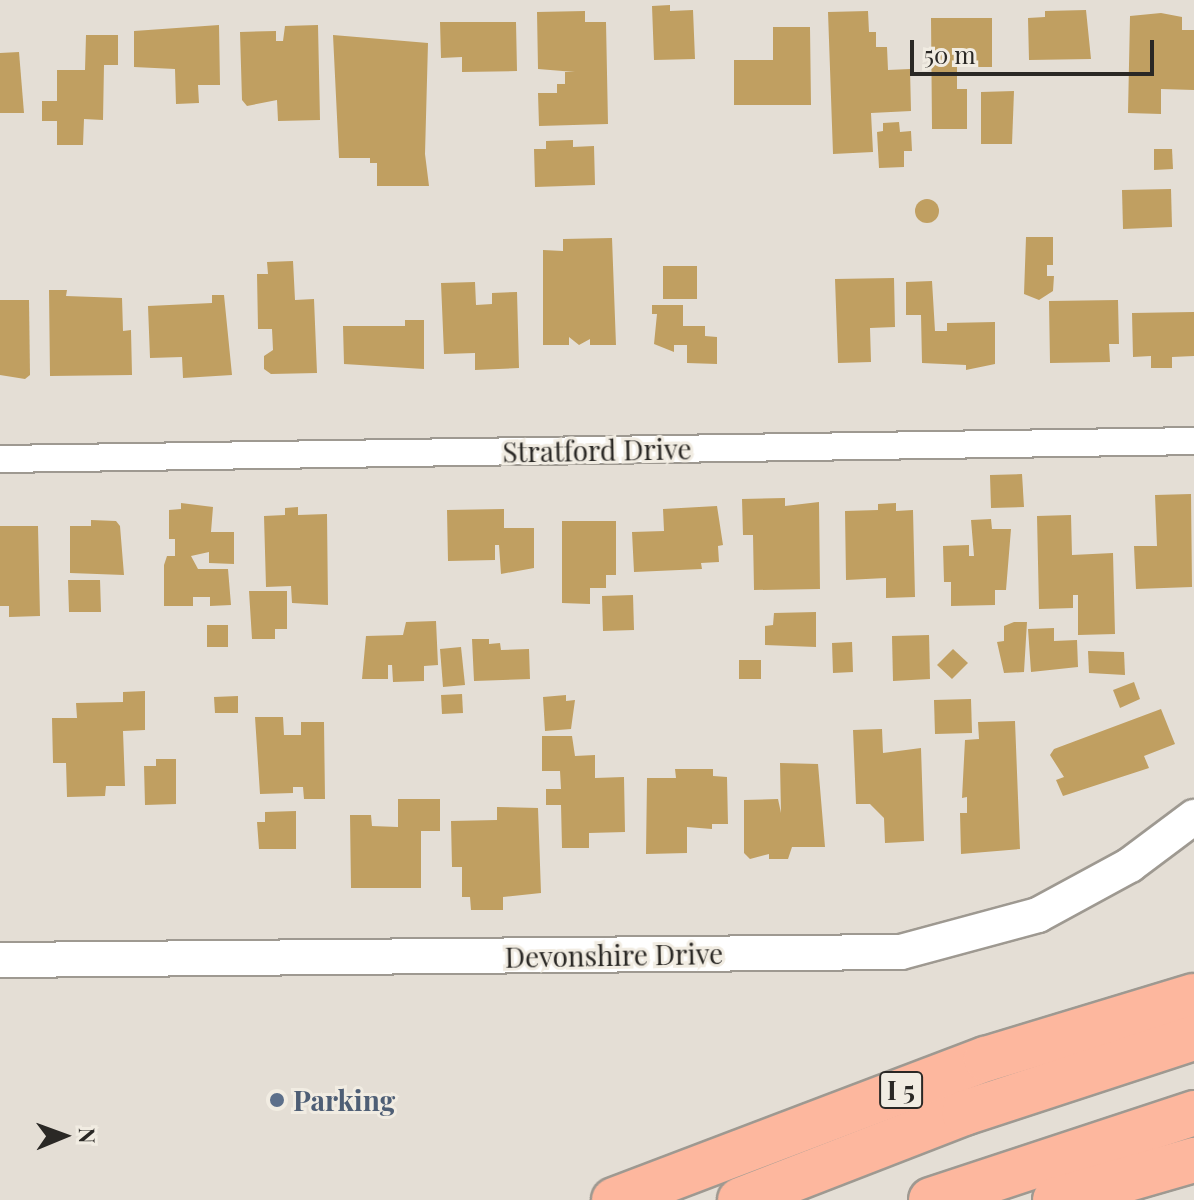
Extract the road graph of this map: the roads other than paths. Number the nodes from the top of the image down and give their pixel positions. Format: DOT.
graph roads {
  1 [pos="1194,441"];
  2 [pos="0,459"];
  3 [pos="1194,817"];
  4 [pos="0,960"];
  5 [pos="1194,996"];
  6 [pos="1194,1038"];
  7 [pos="1194,1113"];
  8 [pos="1194,1160"];
  9 [pos="614,1200"];
  10 [pos="740,1200"];
  11 [pos="931,1200"];
  12 [pos="1055,1200"];
  1 -- 2 [label="street, Stratford Drive"];
  3 -- 4 [label="street, Devonshire Drive"];
  5 -- 9 [label="highway, I 5"];
  6 -- 10 [label="highway"];
  7 -- 11 [label="highway"];
  8 -- 12 [label="highway"];
}
